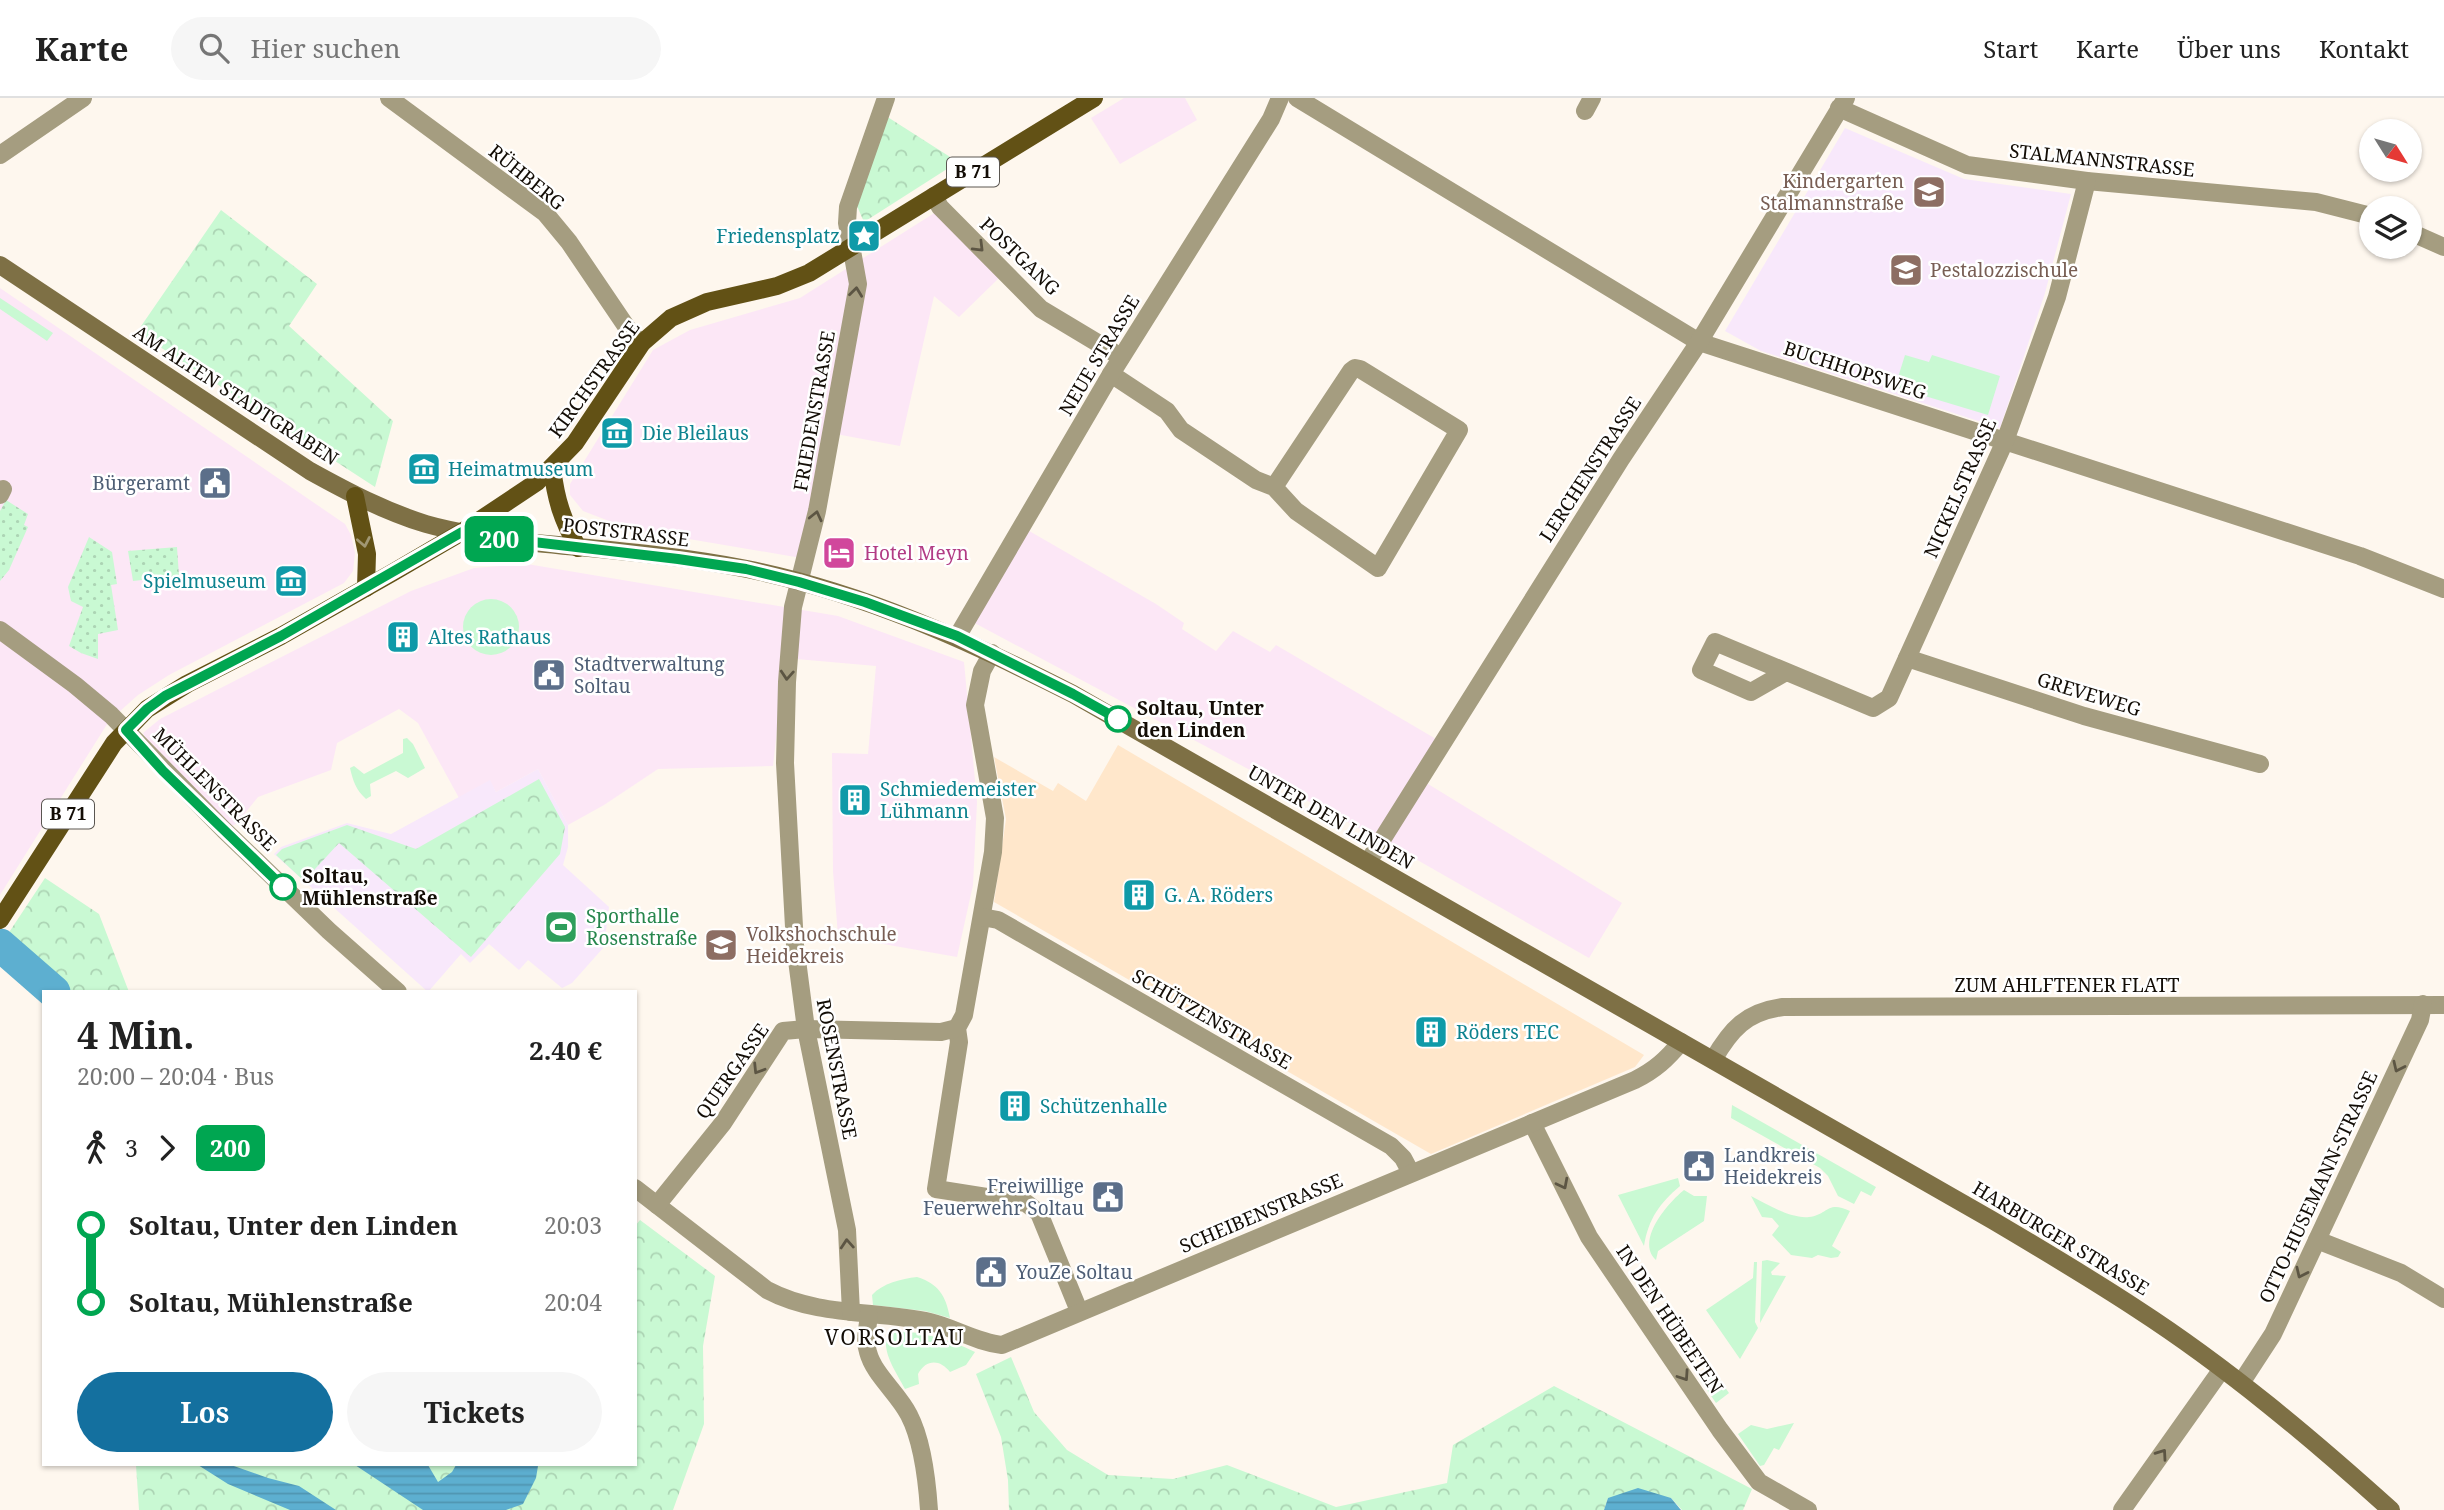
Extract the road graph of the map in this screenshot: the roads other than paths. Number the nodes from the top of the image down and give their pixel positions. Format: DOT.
graph roads {
  1 [pos="83,98"];
  2 [pos="389,98"];
  3 [pos="886,98"];
  4 [pos="1094,98"];
  5 [pos="1280,98"];
  6 [pos="1297,98"];
  7 [pos="1842,103"];
  8 [pos="0,155"];
  9 [pos="2087,181"];
  10 [pos="934,197"];
  11 [pos="2359,213"];
  12 [pos="2422,237"];
  13 [pos="852,247"];
  14 [pos="2444,247"];
  15 [pos="0,265"];
  16 [pos="1699,342"];
  17 [pos="642,343"];
  18 [pos="1121,357"];
  19 [pos="1111,374"];
  20 [pos="2005,440"];
  21 [pos="552,468"];
  22 [pos="1274,487"];
  23 [pos="355,496"];
  24 [pos="462,532"];
  25 [pos="578,548"];
  26 [pos="799,582"];
  27 [pos="366,588"];
  28 [pos="2444,589"];
  29 [pos="0,629"];
  30 [pos="957,636"];
  31 [pos="992,653"];
  32 [pos="1907,659"];
  33 [pos="1786,672"];
  34 [pos="126,730"];
  35 [pos="2260,764"];
  36 [pos="1368,862"];
  37 [pos="5,911"];
  38 [pos="982,917"];
  39 [pos="396,990"];
  40 [pos="2423,1004"];
  41 [pos="2444,1005"];
  42 [pos="957,1028"];
  43 [pos="806,1029"];
  44 [pos="1681,1042"];
  45 [pos="1713,1060"];
  46 [pos="1532,1123"];
  47 [pos="1411,1173"];
  48 [pos="637,1190"];
  49 [pos="657,1205"];
  50 [pos="2316,1240"];
  51 [pos="2444,1299"];
  52 [pos="1079,1311"];
  53 [pos="853,1312"];
  54 [pos="2222,1369"];
  55 [pos="2241,1383"];
  56 [pos="929,1510"];
  57 [pos="1808,1510"];
  58 [pos="2122,1510"];
  59 [pos="2391,1510"];
  1 -- 8 [label="street"];
  2 -- 17 [label="street, RÜHBERG"];
  3 -- 13 [label="street, FRIEDENSTRASSE"];
  4 -- 10 [label="main road, B 71"];
  5 -- 18 [label="street, NEUE STRASSE"];
  6 -- 16 [label="street, BUCHHOPSWEG"];
  7 -- 9 [label="street, STALMANNSTRASSE"];
  7 -- 16 [label="street, LERCHENSTRASSE"];
  9 -- 11 [label="street, STALMANNSTRASSE"];
  9 -- 20 [label="street, NICKELSTRASSE"];
  10 -- 13 [label="main road, B 71"];
  10 -- 18 [label="street, POSTGANG, one-way"];
  12 -- 14 [label="street"];
  13 -- 17 [label="main road, KIRCHSTRASSE / B 71"];
  26 -- 13 [label="street, FRIEDENSTRASSE, one-way"];
  15 -- 23 [label="main road, AM ALTEN STADTGRABEN"];
  16 -- 20 [label="street, BUCHHOPSWEG"];
  16 -- 36 [label="street, LERCHENSTRASSE"];
  17 -- 21 [label="main road, KIRCHSTRASSE / B 71"];
  18 -- 19 [label="street, NEUE STRASSE"];
  19 -- 22 [label="street"];
  19 -- 30 [label="street, NEUE STRASSE"];
  20 -- 28 [label="street, BUCHHOPSWEG"];
  20 -- 32 [label="street, NICKELSTRASSE"];
  21 -- 24 [label="main road, KIRCHSTRASSE / B 71"];
  21 -- 25 [label="main road"];
  22 -- 22 [label="street"];
  23 -- 24 [label="main road, AM ALTEN STADTGRABEN"];
  23 -- 27 [label="main road, one-way"];
  24 -- 25 [label="main road, POSTSTRASSE"];
  24 -- 27 [label="main road, B 71"];
  25 -- 26 [label="main road, POSTSTRASSE"];
  26 -- 30 [label="main road, POSTSTRASSE"];
  26 -- 43 [label="street, ROSENSTRASSE, one-way"];
  27 -- 34 [label="main road, B 71"];
  29 -- 34 [label="street, MÜHLENSTRASSE"];
  30 -- 31 [label="main road, UNTER DEN LINDEN"];
  31 -- 36 [label="main road, UNTER DEN LINDEN"];
  31 -- 38 [label="street"];
  32 -- 33 [label="street, NICKELSTRASSE"];
  32 -- 35 [label="street, GREVEWEG"];
  34 -- 37 [label="main road, B 71"];
  34 -- 39 [label="street, MÜHLENSTRASSE"];
  36 -- 44 [label="main road, UNTER DEN LINDEN"];
  38 -- 42 [label="street"];
  38 -- 47 [label="street, SCHÜTZENSTRASSE"];
  40 -- 41 [label="street, ZUM AHLFTENER FLATT"];
  40 -- 45 [label="street, ZUM AHLFTENER FLATT"];
  40 -- 50 [label="street, OTTO-HUSEMANN-STRASSE, one-way"];
  42 -- 43 [label="street, QUERGASSE"];
  42 -- 52 [label="street"];
  43 -- 49 [label="street, QUERGASSE, one-way"];
  53 -- 43 [label="street, ROSENSTRASSE, one-way"];
  44 -- 45 [label="main road, HARBURGER STRASSE"];
  44 -- 46 [label="street, SCHEIBENSTRASSE"];
  45 -- 54 [label="main road, HARBURGER STRASSE"];
  46 -- 47 [label="street, SCHEIBENSTRASSE"];
  46 -- 57 [label="street, IN DEN HÜBEETEN, one-way"];
  47 -- 52 [label="street, SCHEIBENSTRASSE"];
  48 -- 49 [label="street"];
  49 -- 53 [label="street"];
  50 -- 51 [label="street"];
  50 -- 55 [label="street, OTTO-HUSEMANN-STRASSE, one-way"];
  52 -- 53 [label="street, SCHEIBENSTRASSE"];
  53 -- 56 [label="street, ROSENSTRASSE"];
  54 -- 55 [label="main road, HARBURGER STRASSE"];
  58 -- 54 [label="street, one-way"];
  55 -- 59 [label="main road, HARBURGER STRASSE"];
}
